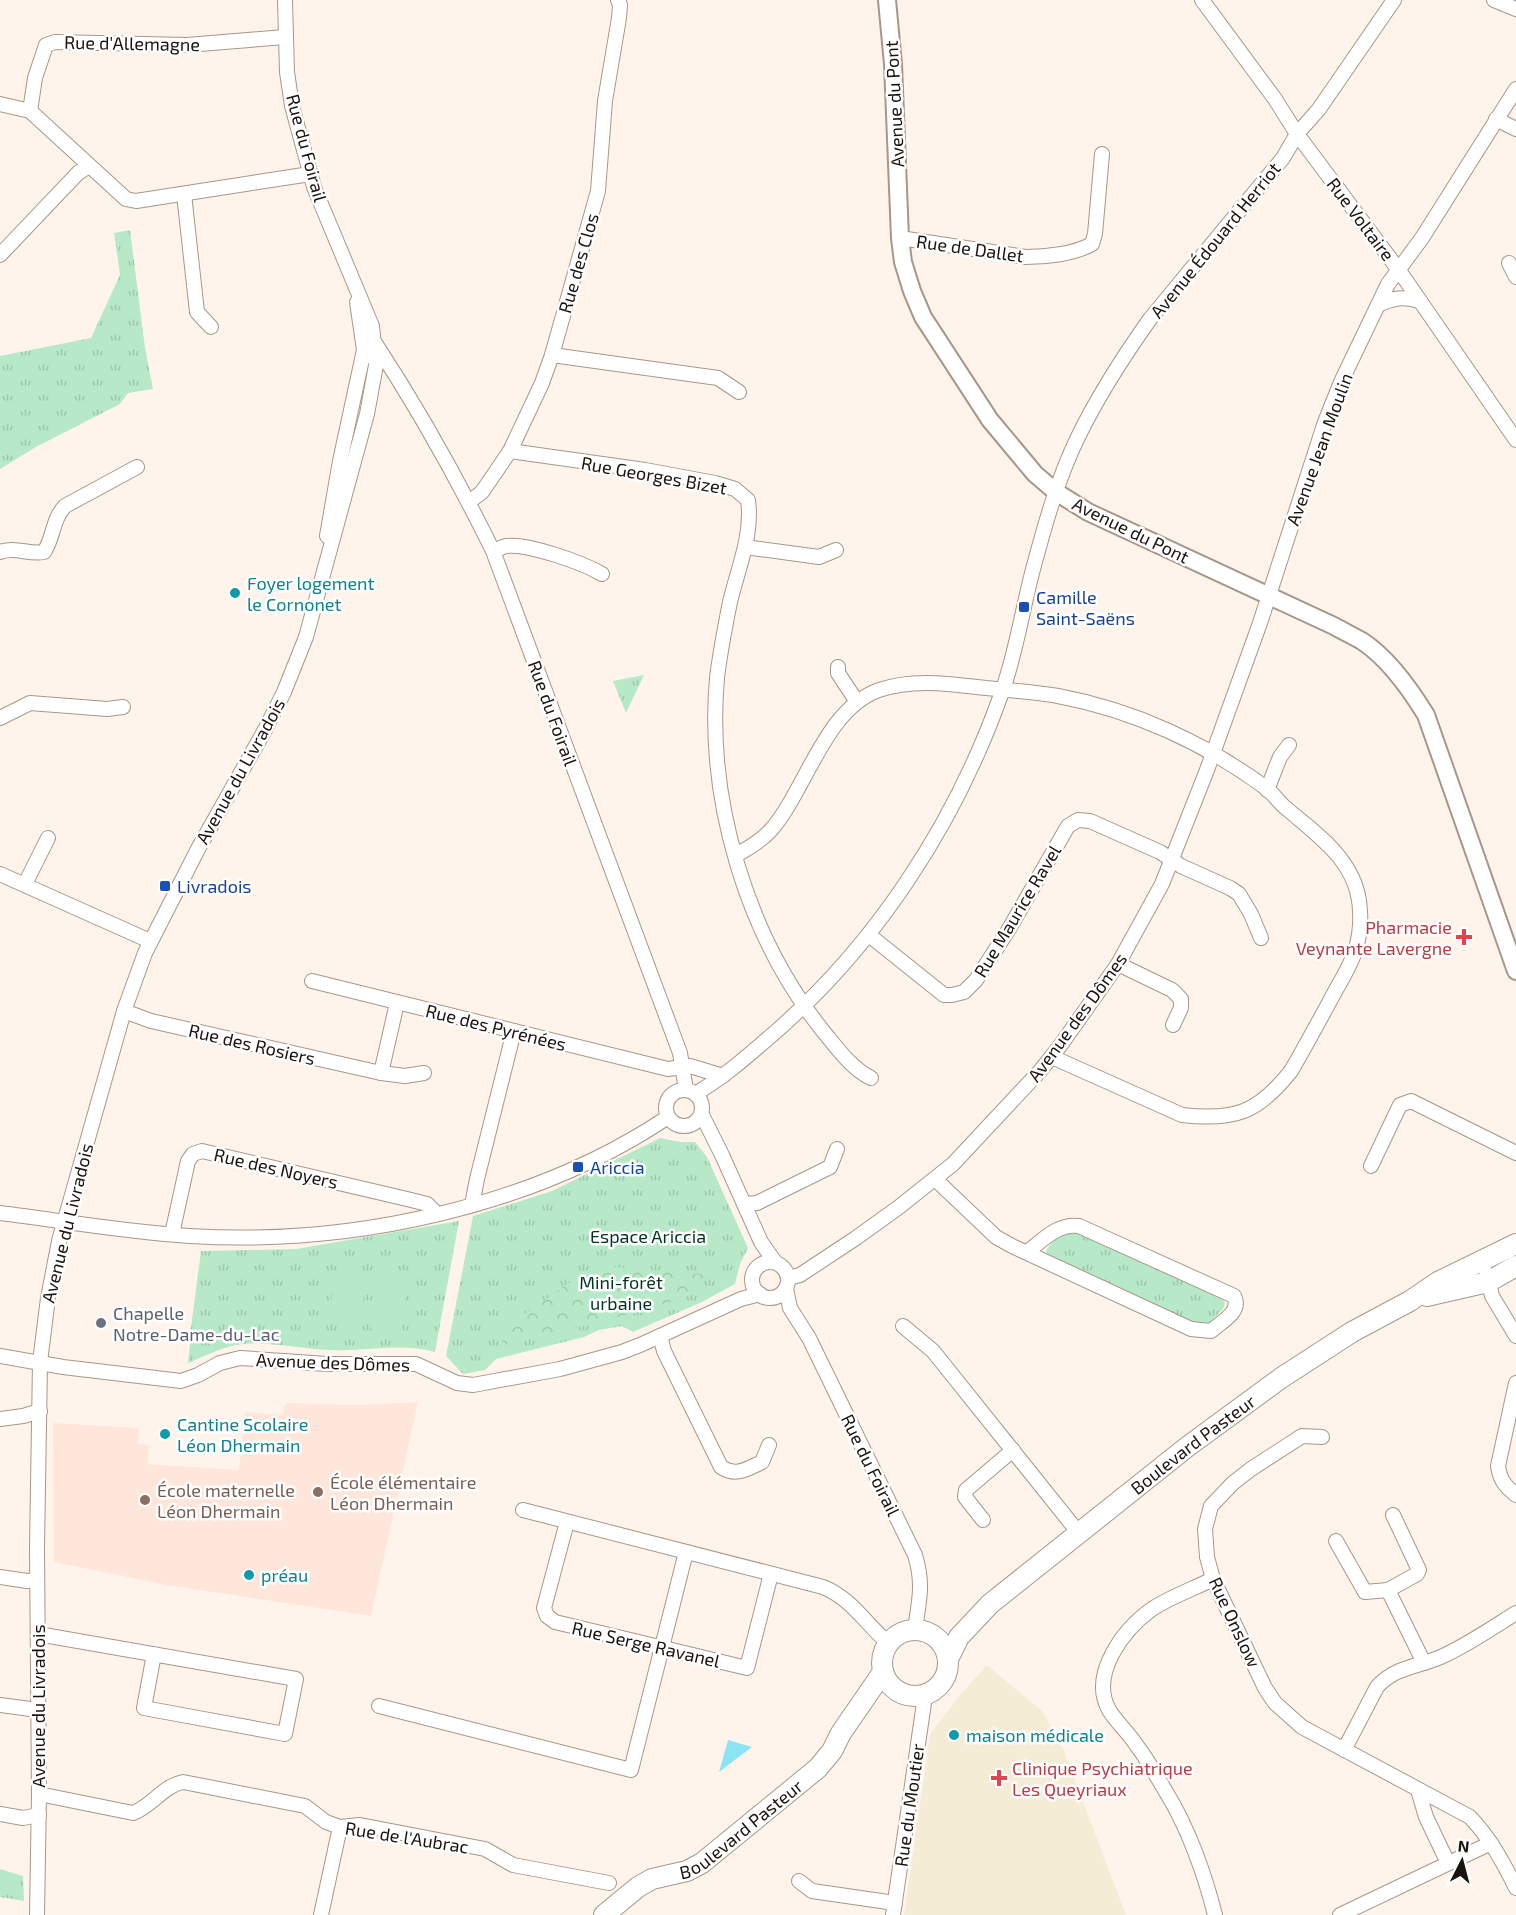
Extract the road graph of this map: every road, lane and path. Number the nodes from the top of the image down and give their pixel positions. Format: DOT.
graph roads {
  1 [pos="285,0"];
  2 [pos="618,0"];
  3 [pos="887,0"];
  4 [pos="1202,0"];
  5 [pos="1394,0"];
  6 [pos="1494,0"];
  7 [pos="1516,9"];
  8 [pos="285,37"];
  9 [pos="1516,89"];
  10 [pos="0,104"];
  11 [pos="30,111"];
  12 [pos="1496,119"];
  13 [pos="1516,129"];
  14 [pos="1297,134"];
  15 [pos="1102,154"];
  16 [pos="88,166"];
  17 [pos="310,174"];
  18 [pos="184,194"];
  19 [pos="900,238"];
  20 [pos="0,255"];
  21 [pos="1509,262"];
  22 [pos="1398,268"];
  23 [pos="1516,277"];
  24 [pos="1419,301"];
  25 [pos="1378,305"];
  26 [pos="211,327"];
  27 [pos="369,345"];
  28 [pos="552,355"];
  29 [pos="376,365"];
  30 [pos="394,373"];
  31 [pos="739,392"];
  32 [pos="1516,440"];
  33 [pos="510,451"];
  34 [pos="137,467"];
  35 [pos="1056,492"];
  36 [pos="469,502"];
  37 [pos="745,547"];
  38 [pos="836,550"];
  39 [pos="493,551"];
  40 [pos="0,552"];
  41 [pos="602,574"];
  42 [pos="322,580"];
  43 [pos="1267,596"];
  44 [pos="838,667"];
  45 [pos="1003,689"];
  46 [pos="857,702"];
  47 [pos="123,707"];
  48 [pos="0,718"];
  49 [pos="1289,745"];
  50 [pos="1214,754"];
  51 [pos="1268,790"];
  52 [pos="48,838"];
  53 [pos="736,855"];
  54 [pos="1172,860"];
  55 [pos="0,874"];
  56 [pos="25,884"];
  57 [pos="868,935"];
  58 [pos="1261,938"];
  59 [pos="150,941"];
  60 [pos="1118,964"];
  61 [pos="1516,971"];
  62 [pos="312,981"];
  63 [pos="397,1003"];
  64 [pos="804,1008"];
  65 [pos="124,1011"];
  66 [pos="1173,1025"];
  67 [pos="513,1031"];
  68 [pos="1052,1057"];
  69 [pos="681,1066"];
  70 [pos="381,1073"];
  71 [pos="424,1073"];
  72 [pos="723,1076"];
  73 [pos="871,1078"];
  74 [pos="691,1092"];
  75 [pos="672,1095"];
  76 [pos="702,1115"];
  77 [pos="668,1117"];
  78 [pos="688,1126"];
  79 [pos="714,1141"];
  80 [pos="837,1149"];
  81 [pos="1516,1153"];
  82 [pos="1371,1166"];
  83 [pos="935,1179"];
  84 [pos="744,1204"];
  85 [pos="472,1205"];
  86 [pos="0,1213"];
  87 [pos="437,1214"];
  88 [pos="64,1222"];
  89 [pos="172,1234"];
  90 [pos="761,1242"];
  91 [pos="1516,1244"];
  92 [pos="1027,1252"];
  93 [pos="1485,1260"];
  94 [pos="775,1262"];
  95 [pos="1516,1266"];
  96 [pos="757,1269"];
  97 [pos="1488,1282"];
  98 [pos="787,1283"];
  99 [pos="766,1296"];
  100 [pos="1410,1300"];
  101 [pos="790,1308"];
  102 [pos="903,1326"];
  103 [pos="660,1336"];
  104 [pos="1516,1336"];
  105 [pos="0,1356"];
  106 [pos="40,1362"];
  107 [pos="1516,1383"];
  108 [pos="40,1411"];
  109 [pos="0,1419"];
  110 [pos="1322,1437"];
  111 [pos="769,1445"];
  112 [pos="1013,1450"];
  113 [pos="1516,1495"];
  114 [pos="523,1510"];
  115 [pos="1393,1515"];
  116 [pos="983,1520"];
  117 [pos="567,1522"];
  118 [pos="1078,1532"];
  119 [pos="1336,1541"];
  120 [pos="686,1552"];
  121 [pos="771,1574"];
  122 [pos="0,1577"];
  123 [pos="1213,1579"];
  124 [pos="38,1580"];
  125 [pos="1388,1590"];
  126 [pos="990,1604"];
  127 [pos="1516,1614"];
  128 [pos="915,1629"];
  129 [pos="38,1634"];
  130 [pos="936,1637"];
  131 [pos="888,1643"];
  132 [pos="661,1647"];
  133 [pos="154,1654"];
  134 [pos="948,1659"];
  135 [pos="1424,1663"];
  136 [pos="882,1672"];
  137 [pos="896,1690"];
  138 [pos="923,1695"];
  139 [pos="0,1705"];
  140 [pos="379,1706"];
  141 [pos="38,1710"];
  142 [pos="853,1715"];
  143 [pos="1344,1750"];
  144 [pos="1418,1790"];
  145 [pos="39,1794"];
  146 [pos="0,1814"];
  147 [pos="39,1815"];
  148 [pos="340,1827"];
  149 [pos="1491,1843"];
  150 [pos="1448,1863"];
  151 [pos="799,1881"];
  152 [pos="609,1883"];
  153 [pos="1516,1888"];
  154 [pos="894,1909"];
  155 [pos="37,1915"];
  156 [pos="321,1915"];
  157 [pos="604,1915"];
  158 [pos="1215,1915"];
  159 [pos="1340,1915"];
  1 -- 8 [label="street, Rue du Foirail"];
  2 -- 28 [label="street, Rue des Clos"];
  3 -- 19 [label="street, Avenue du Pont"];
  4 -- 14 [label="street, Rue Voltaire"];
  5 -- 14 [label="street, Avenue Édouard Herriot"];
  6 -- 7 [label="street"];
  8 -- 11 [label="street, Rue d'Allemagne"];
  8 -- 17 [label="street, Rue du Foirail"];
  9 -- 12 [label="street, Avenue Jean Moulin"];
  10 -- 11 [label="street"];
  11 -- 16 [label="street"];
  12 -- 13 [label="street"];
  12 -- 22 [label="street, Avenue Jean Moulin"];
  14 -- 22 [label="street, Rue Voltaire"];
  14 -- 35 [label="street, Avenue Édouard Herriot"];
  15 -- 19 [label="street, Rue de Dallet"];
  16 -- 18 [label="street"];
  16 -- 20 [label="street"];
  17 -- 18 [label="street"];
  17 -- 27 [label="street, Rue du Foirail"];
  18 -- 26 [label="street"];
  19 -- 35 [label="street, Avenue du Pont"];
  21 -- 23 [label="street"];
  22 -- 24 [label="street, Rue Voltaire"];
  22 -- 25 [label="street, Avenue Jean Moulin"];
  24 -- 25 [label="street"];
  24 -- 32 [label="street, Rue Voltaire"];
  25 -- 43 [label="street, Avenue Jean Moulin"];
  27 -- 29 [label="street"];
  27 -- 30 [label="street, Rue du Foirail"];
  27 -- 42 [label="street, Avenue du Livradois"];
  28 -- 31 [label="street"];
  28 -- 33 [label="street, Rue des Clos"];
  29 -- 30 [label="street"];
  29 -- 42 [label="street, Avenue du Livradois"];
  30 -- 36 [label="street, Rue du Foirail"];
  33 -- 36 [label="street, Rue des Clos"];
  33 -- 37 [label="street, Rue Georges Bizet"];
  34 -- 40 [label="street"];
  35 -- 43 [label="street, Avenue du Pont"];
  35 -- 45 [label="street, Avenue Édouard Herriot"];
  36 -- 39 [label="street, Rue du Foirail"];
  37 -- 38 [label="street"];
  37 -- 53 [label="street, Rue Georges Bizet"];
  39 -- 41 [label="street"];
  39 -- 69 [label="street, Rue du Foirail"];
  42 -- 59 [label="street, Avenue du Livradois"];
  43 -- 50 [label="street, Avenue des Dômes"];
  43 -- 61 [label="street, Avenue du Pont"];
  44 -- 46 [label="street"];
  45 -- 46 [label="street"];
  45 -- 50 [label="street"];
  45 -- 57 [label="street, Avenue Édouard Herriot"];
  46 -- 53 [label="street"];
  47 -- 48 [label="street"];
  49 -- 51 [label="street"];
  50 -- 51 [label="street"];
  50 -- 54 [label="street, Avenue des Dômes"];
  51 -- 68 [label="street"];
  52 -- 56 [label="street"];
  53 -- 64 [label="street, Rue Georges Bizet"];
  54 -- 57 [label="street, Rue Maurice Ravel"];
  54 -- 58 [label="street, Rue Maurice Ravel"];
  54 -- 60 [label="street, Avenue des Dômes"];
  55 -- 56 [label="street"];
  56 -- 59 [label="street"];
  57 -- 64 [label="street, Avenue Édouard Herriot"];
  59 -- 65 [label="street, Avenue du Livradois"];
  60 -- 66 [label="street"];
  60 -- 68 [label="street, Avenue des Dômes"];
  62 -- 63 [label="street, Rue des Pyrénées"];
  63 -- 67 [label="street, Rue des Pyrénées"];
  63 -- 70 [label="street"];
  64 -- 72 [label="street, Avenue Édouard Herriot"];
  64 -- 73 [label="street, Rue Georges Bizet"];
  65 -- 70 [label="street, Rue des Rosiers"];
  65 -- 88 [label="street, Avenue du Livradois"];
  67 -- 69 [label="street, Rue des Pyrénées"];
  67 -- 85 [label="street"];
  68 -- 83 [label="street, Avenue des Dômes"];
  69 -- 72 [label="street, Rue des Pyrénées"];
  69 -- 74 [label="street, Rue du Foirail"];
  69 -- 75 [label="street"];
  70 -- 71 [label="street, Rue des Rosiers"];
  72 -- 74 [label="street, Avenue Édouard Herriot"];
  74 -- 75 [label="street"];
  74 -- 76 [label="street"];
  75 -- 77 [label="street"];
  76 -- 78 [label="street"];
  76 -- 79 [label="street"];
  77 -- 78 [label="street"];
  77 -- 85 [label="street"];
  78 -- 79 [label="street"];
  79 -- 84 [label="street"];
  80 -- 84 [label="street"];
  81 -- 82 [label="street"];
  83 -- 92 [label="street"];
  83 -- 98 [label="street, Avenue des Dômes"];
  84 -- 90 [label="street"];
  85 -- 87 [label="street"];
  86 -- 88 [label="street"];
  87 -- 89 [label="street"];
  87 -- 89 [label="street, Rue des Noyers"];
  88 -- 89 [label="street"];
  88 -- 106 [label="street, Avenue du Livradois"];
  90 -- 94 [label="street"];
  90 -- 96 [label="street"];
  91 -- 93 [label="main road, Boulevard Pasteur"];
  92 -- 92 [label="street"];
  93 -- 97 [label="street"];
  93 -- 100 [label="main road, Boulevard Pasteur"];
  94 -- 96 [label="street"];
  94 -- 98 [label="street"];
  95 -- 97 [label="main road, Boulevard Pasteur"];
  96 -- 99 [label="street"];
  97 -- 100 [label="main road, Boulevard Pasteur"];
  97 -- 104 [label="street"];
  98 -- 99 [label="street"];
  98 -- 101 [label="street, Rue du Foirail"];
  99 -- 101 [label="street, Rue du Foirail"];
  99 -- 103 [label="street, Avenue des Dômes"];
  100 -- 118 [label="main road, Boulevard Pasteur"];
  101 -- 128 [label="street, Rue du Foirail"];
  102 -- 112 [label="street"];
  103 -- 106 [label="street, Avenue des Dômes"];
  103 -- 111 [label="street"];
  105 -- 106 [label="street, Avenue des Dômes"];
  106 -- 108 [label="street, Avenue du Livradois"];
  107 -- 113 [label="street"];
  108 -- 109 [label="street"];
  108 -- 124 [label="street, Avenue du Livradois"];
  110 -- 123 [label="street, Rue Onslow"];
  112 -- 116 [label="street"];
  112 -- 118 [label="street"];
  114 -- 117 [label="street"];
  115 -- 125 [label="street"];
  117 -- 120 [label="street"];
  117 -- 132 [label="street, Rue Serge Ravanel"];
  118 -- 126 [label="main road, Boulevard Pasteur"];
  119 -- 125 [label="street"];
  120 -- 121 [label="street"];
  120 -- 132 [label="street"];
  121 -- 131 [label="street"];
  121 -- 132 [label="street, Rue Serge Ravanel"];
  122 -- 124 [label="street"];
  123 -- 143 [label="street, Rue Onslow"];
  123 -- 158 [label="street"];
  124 -- 129 [label="street, Avenue du Livradois"];
  125 -- 135 [label="street"];
  126 -- 130 [label="main road, Boulevard Pasteur"];
  126 -- 134 [label="main road, Boulevard Pasteur"];
  127 -- 135 [label="street"];
  128 -- 130 [label="main road"];
  128 -- 131 [label="main road"];
  129 -- 133 [label="street"];
  129 -- 141 [label="street, Avenue du Livradois"];
  130 -- 134 [label="main road"];
  131 -- 136 [label="main road"];
  132 -- 140 [label="street"];
  133 -- 133 [label="street"];
  134 -- 138 [label="main road"];
  135 -- 143 [label="street"];
  136 -- 137 [label="main road"];
  136 -- 142 [label="main road, Boulevard Pasteur"];
  137 -- 138 [label="main road"];
  137 -- 142 [label="main road, Boulevard Pasteur"];
  138 -- 154 [label="street, Rue du Moutier"];
  139 -- 141 [label="street"];
  141 -- 145 [label="street, Avenue du Livradois"];
  142 -- 157 [label="main road, Boulevard Pasteur"];
  143 -- 144 [label="street, Rue Onslow"];
  144 -- 149 [label="street, Rue Onslow"];
  144 -- 150 [label="street"];
  145 -- 147 [label="street, Avenue du Livradois"];
  145 -- 148 [label="street, Rue de l'Aubrac"];
  146 -- 147 [label="street"];
  147 -- 155 [label="street, Avenue du Livradois"];
  148 -- 152 [label="street, Rue de l'Aubrac"];
  148 -- 156 [label="street"];
  149 -- 150 [label="street"];
  149 -- 153 [label="street, Rue Onslow"];
  150 -- 159 [label="street"];
  151 -- 154 [label="street"];
}
